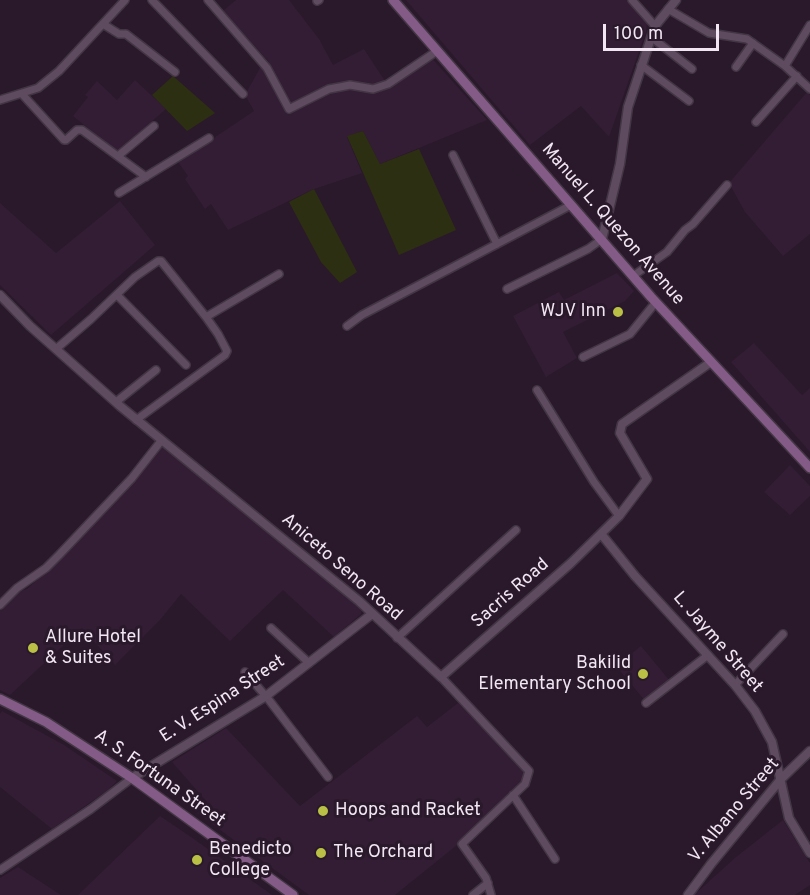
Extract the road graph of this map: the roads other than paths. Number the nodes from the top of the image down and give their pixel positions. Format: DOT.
graph roads {
  1 [pos="125,0"];
  2 [pos="152,0"];
  3 [pos="208,0"];
  4 [pos="393,0"];
  5 [pos="632,0"];
  6 [pos="675,0"];
  7 [pos="668,9"];
  8 [pos="103,24"];
  9 [pos="810,25"];
  10 [pos="655,26"];
  11 [pos="651,38"];
  12 [pos="753,43"];
  13 [pos="437,51"];
  14 [pos="641,65"];
  15 [pos="785,66"];
  16 [pos="736,67"];
  17 [pos="692,69"];
  18 [pos="175,72"];
  19 [pos="797,76"];
  20 [pos="810,89"];
  21 [pos="22,94"];
  22 [pos="243,94"];
  23 [pos="0,100"];
  24 [pos="689,101"];
  25 [pos="756,123"];
  26 [pos="154,126"];
  27 [pos="209,138"];
  28 [pos="453,155"];
  29 [pos="118,156"];
  30 [pos="146,177"];
  31 [pos="727,185"];
  32 [pos="119,193"];
  33 [pos="571,205"];
  34 [pos="602,240"];
  35 [pos="497,244"];
  36 [pos="279,274"];
  37 [pos="633,276"];
  38 [pos="507,289"];
  39 [pos="117,295"];
  40 [pos="0,296"];
  41 [pos="656,302"];
  42 [pos="206,317"];
  43 [pos="347,326"];
  44 [pos="56,349"];
  45 [pos="583,357"];
  46 [pos="711,362"];
  47 [pos="186,365"];
  48 [pos="156,370"];
  49 [pos="537,390"];
  50 [pos="116,402"];
  51 [pos="136,420"];
  52 [pos="161,441"];
  53 [pos="810,468"];
  54 [pos="620,516"];
  55 [pos="516,530"];
  56 [pos="602,535"];
  57 [pos="0,605"];
  58 [pos="372,614"];
  59 [pos="271,628"];
  60 [pos="783,634"];
  61 [pos="397,638"];
  62 [pos="708,655"];
  63 [pos="309,663"];
  64 [pos="245,672"];
  65 [pos="441,677"];
  66 [pos="735,685"];
  67 [pos="266,696"];
  68 [pos="0,699"];
  69 [pos="646,703"];
  70 [pos="810,751"];
  71 [pos="327,777"];
  72 [pos="132,778"];
  73 [pos="781,779"];
  74 [pos="513,795"];
  75 [pos="810,853"];
  76 [pos="555,859"];
  77 [pos="0,870"];
  78 [pos="488,883"];
  79 [pos="293,895"];
  80 [pos="473,895"];
  81 [pos="491,895"];
  82 [pos="688,895"];
  1 -- 8 [label="street"];
  2 -- 22 [label="street"];
  3 -- 13 [label="street"];
  4 -- 13 [label="main road, Manuel L. Quezon Avenue"];
  5 -- 10 [label="street"];
  6 -- 7 [label="street"];
  7 -- 10 [label="street"];
  7 -- 12 [label="street"];
  8 -- 18 [label="street"];
  8 -- 21 [label="street"];
  9 -- 15 [label="street"];
  10 -- 11 [label="street"];
  11 -- 14 [label="street"];
  11 -- 17 [label="street"];
  12 -- 15 [label="street"];
  12 -- 16 [label="street"];
  13 -- 33 [label="main road, Manuel L. Quezon Avenue"];
  14 -- 24 [label="street"];
  14 -- 34 [label="street"];
  15 -- 19 [label="street"];
  19 -- 20 [label="street"];
  19 -- 25 [label="street"];
  21 -- 23 [label="street"];
  21 -- 29 [label="street"];
  26 -- 29 [label="street"];
  27 -- 30 [label="street"];
  28 -- 35 [label="street"];
  29 -- 30 [label="street"];
  30 -- 32 [label="street"];
  31 -- 37 [label="street"];
  33 -- 34 [label="main road, Manuel L. Quezon Avenue"];
  33 -- 35 [label="street"];
  34 -- 37 [label="main road, Manuel L. Quezon Avenue"];
  34 -- 38 [label="street"];
  35 -- 43 [label="street"];
  36 -- 42 [label="street"];
  37 -- 41 [label="main road, Manuel L. Quezon Avenue"];
  39 -- 42 [label="street"];
  39 -- 44 [label="street"];
  39 -- 47 [label="street"];
  40 -- 44 [label="street, Aniceto Seno Road"];
  41 -- 45 [label="street"];
  41 -- 46 [label="main road, Manuel L. Quezon Avenue"];
  42 -- 51 [label="street"];
  44 -- 50 [label="street, Aniceto Seno Road"];
  46 -- 53 [label="main road, Manuel L. Quezon Avenue"];
  46 -- 54 [label="street, Sacris Road"];
  48 -- 50 [label="street"];
  49 -- 54 [label="street"];
  50 -- 51 [label="street, Aniceto Seno Road"];
  51 -- 52 [label="street, Aniceto Seno Road"];
  52 -- 57 [label="street"];
  52 -- 58 [label="street, Aniceto Seno Road"];
  54 -- 56 [label="street, Sacris Road"];
  55 -- 61 [label="street"];
  56 -- 62 [label="street, L. Jayme Street"];
  56 -- 65 [label="street, Sacris Road"];
  58 -- 61 [label="street, Aniceto Seno Road"];
  58 -- 63 [label="street, E. V. Espina Street"];
  59 -- 63 [label="street"];
  60 -- 66 [label="street"];
  61 -- 65 [label="street, Aniceto Seno Road"];
  62 -- 66 [label="street, L. Jayme Street"];
  62 -- 69 [label="street"];
  63 -- 67 [label="street, E. V. Espina Street"];
  64 -- 67 [label="street"];
  65 -- 74 [label="street, Aniceto Seno Road"];
  66 -- 73 [label="street, L. Jayme Street"];
  67 -- 71 [label="street"];
  67 -- 72 [label="street, E. V. Espina Street"];
  68 -- 72 [label="main road, A. S. Fortuna Street"];
  70 -- 73 [label="street, V. Albano Street"];
  72 -- 77 [label="street, E. V. Espina Street"];
  72 -- 79 [label="main road, A. S. Fortuna Street"];
  73 -- 75 [label="street, L. Jayme Street"];
  73 -- 82 [label="street, V. Albano Street"];
  74 -- 76 [label="street"];
  74 -- 78 [label="street, Aniceto Seno Road"];
  78 -- 80 [label="street"];
  78 -- 81 [label="street, Aniceto Seno Road"];
}
